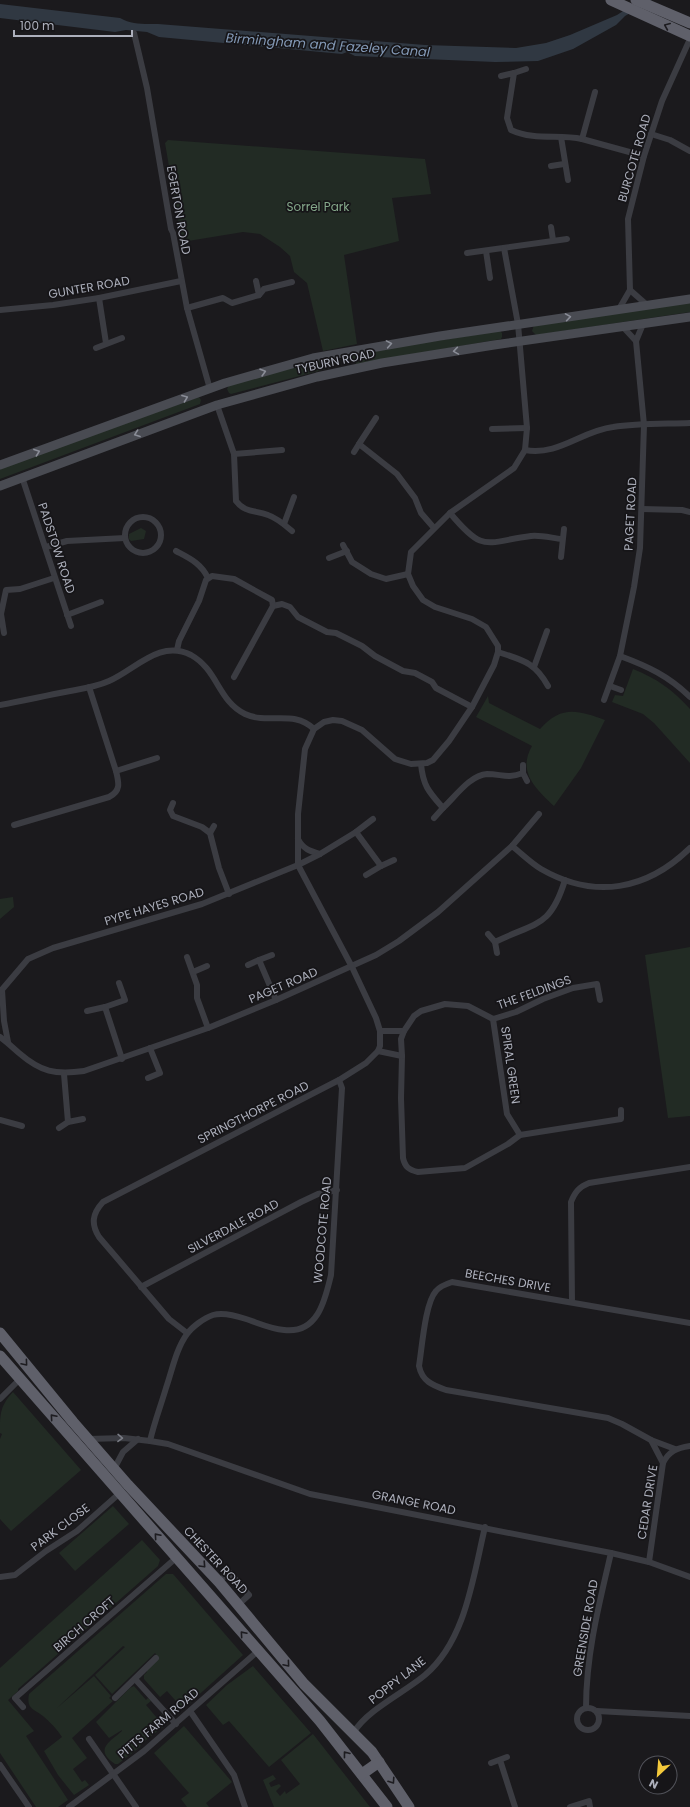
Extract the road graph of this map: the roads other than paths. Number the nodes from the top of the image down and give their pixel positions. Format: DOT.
graph roads {
  1 [pos="636,0"];
  2 [pos="613,1"];
  3 [pos="690,23"];
  4 [pos="134,33"];
  5 [pos="690,36"];
  6 [pos="690,39"];
  7 [pos="526,70"];
  8 [pos="514,73"];
  9 [pos="501,76"];
  10 [pos="595,92"];
  11 [pos="651,134"];
  12 [pos="561,137"];
  13 [pos="582,139"];
  14 [pos="690,151"];
  15 [pos="644,156"];
  16 [pos="564,164"];
  17 [pos="552,166"];
  18 [pos="568,180"];
  19 [pos="551,228"];
  20 [pos="567,239"];
  21 [pos="553,240"];
  22 [pos="504,248"];
  23 [pos="486,251"];
  24 [pos="467,253"];
  25 [pos="490,278"];
  26 [pos="181,281"];
  27 [pos="256,281"];
  28 [pos="292,282"];
  29 [pos="630,290"];
  30 [pos="259,295"];
  31 [pos="99,298"];
  32 [pos="690,299"];
  33 [pos="647,305"];
  34 [pos="187,308"];
  35 [pos="618,309"];
  36 [pos="0,310"];
  37 [pos="690,317"];
  38 [pos="518,324"];
  39 [pos="643,324"];
  40 [pos="623,327"];
  41 [pos="122,338"];
  42 [pos="636,341"];
  43 [pos="520,342"];
  44 [pos="106,343"];
  45 [pos="96,348"];
  46 [pos="210,388"];
  47 [pos="217,405"];
  48 [pos="376,418"];
  49 [pos="690,423"];
  50 [pos="644,425"];
  51 [pos="527,428"];
  52 [pos="492,429"];
  53 [pos="359,444"];
  54 [pos="282,450"];
  55 [pos="525,450"];
  56 [pos="354,452"];
  57 [pos="234,454"];
  58 [pos="0,465"];
  59 [pos="22,477"];
  60 [pos="0,486"];
  61 [pos="294,496"];
  62 [pos="642,509"];
  63 [pos="690,512"];
  64 [pos="450,514"];
  65 [pos="284,524"];
  66 [pos="434,528"];
  67 [pos="564,529"];
  68 [pos="292,531"];
  69 [pos="125,538"];
  70 [pos="562,540"];
  71 [pos="343,545"];
  72 [pos="46,547"];
  73 [pos="176,551"];
  74 [pos="347,551"];
  75 [pos="561,557"];
  76 [pos="329,558"];
  77 [pos="408,574"];
  78 [pos="54,578"];
  79 [pos="208,578"];
  80 [pos="0,587"];
  81 [pos="6,590"];
  82 [pos="101,602"];
  83 [pos="272,606"];
  84 [pos="67,615"];
  85 [pos="70,626"];
  86 [pos="547,631"];
  87 [pos="4,633"];
  88 [pos="244,642"];
  89 [pos="251,645"];
  90 [pos="498,649"];
  91 [pos="177,650"];
  92 [pos="620,656"];
  93 [pos="534,666"];
  94 [pos="234,677"];
  95 [pos="548,686"];
  96 [pos="610,686"];
  97 [pos="89,688"];
  98 [pos="621,690"];
  99 [pos="690,697"];
  100 [pos="604,700"];
  101 [pos="0,705"];
  102 [pos="472,707"];
  103 [pos="314,729"];
  104 [pos="157,758"];
  105 [pos="421,764"];
  106 [pos="523,765"];
  107 [pos="116,771"];
  108 [pos="524,773"];
  109 [pos="527,781"];
  110 [pos="173,803"];
  111 [pos="444,808"];
  112 [pos="539,814"];
  113 [pos="434,818"];
  114 [pos="373,819"];
  115 [pos="14,825"];
  116 [pos="214,826"];
  117 [pos="356,832"];
  118 [pos="210,833"];
  119 [pos="297,838"];
  120 [pos="512,846"];
  121 [pos="690,848"];
  122 [pos="320,854"];
  123 [pos="394,860"];
  124 [pos="298,865"];
  125 [pos="381,866"];
  126 [pos="366,875"];
  127 [pos="565,880"];
  128 [pos="229,894"];
  129 [pos="488,934"];
  130 [pos="495,942"];
  131 [pos="497,953"];
  132 [pos="272,955"];
  133 [pos="187,957"];
  134 [pos="259,960"];
  135 [pos="248,964"];
  136 [pos="207,966"];
  137 [pos="352,967"];
  138 [pos="194,972"];
  139 [pos="119,983"];
  140 [pos="1,991"];
  141 [pos="276,1000"];
  142 [pos="600,1000"];
  143 [pos="105,1007"];
  144 [pos="87,1012"];
  145 [pos="493,1019"];
  146 [pos="208,1028"];
  147 [pos="380,1031"];
  148 [pos="404,1031"];
  149 [pos="0,1037"];
  150 [pos="8,1042"];
  151 [pos="150,1048"];
  152 [pos="378,1051"];
  153 [pos="402,1056"];
  154 [pos="122,1059"];
  155 [pos="64,1074"];
  156 [pos="148,1078"];
  157 [pos="339,1080"];
  158 [pos="620,1110"];
  159 [pos="83,1119"];
  160 [pos="0,1120"];
  161 [pos="68,1122"];
  162 [pos="22,1126"];
  163 [pos="59,1128"];
  164 [pos="520,1135"];
  165 [pos="690,1167"];
  166 [pos="337,1190"];
  167 [pos="141,1287"];
  168 [pos="572,1302"];
  169 [pos="690,1323"];
  170 [pos="0,1333"];
  171 [pos="187,1333"];
  172 [pos="0,1356"];
  173 [pos="20,1379"];
  174 [pos="0,1399"];
  175 [pos="73,1422"];
  176 [pos="65,1430"];
  177 [pos="88,1439"];
  178 [pos="138,1439"];
  179 [pos="150,1440"];
  180 [pos="651,1440"];
  181 [pos="690,1446"];
  182 [pos="675,1449"];
  183 [pos="663,1463"];
  184 [pos="114,1469"];
  185 [pos="128,1485"];
  186 [pos="119,1493"];
  187 [pos="485,1527"];
  188 [pos="611,1552"];
  189 [pos="176,1558"];
  190 [pos="649,1562"];
  191 [pos="0,1577"];
  192 [pos="690,1577"];
  193 [pos="258,1651"];
  194 [pos="156,1658"];
  195 [pos="135,1679"];
  196 [pos="115,1698"];
  197 [pos="324,1704"];
  198 [pos="23,1706"];
  199 [pos="586,1708"];
  200 [pos="190,1711"];
  201 [pos="597,1711"];
  202 [pos="313,1713"];
  203 [pos="690,1716"];
  204 [pos="176,1724"];
  205 [pos="354,1732"];
  206 [pos="89,1739"];
  207 [pos="507,1757"];
  208 [pos="500,1760"];
  209 [pos="379,1762"];
  210 [pos="490,1763"];
  211 [pos="0,1764"];
  212 [pos="362,1774"];
  213 [pos="114,1775"];
  214 [pos="588,1794"];
  215 [pos="589,1804"];
  216 [pos="29,1807"];
  217 [pos="69,1807"];
  218 [pos="136,1807"];
  219 [pos="245,1807"];
  220 [pos="387,1807"];
  221 [pos="409,1807"];
  222 [pos="515,1807"];
  223 [pos="570,1807"];
  1 -- 3 [label="highway"];
  5 -- 2 [label="highway, one-way"];
  4 -- 26 [label="street, EGERTON ROAD"];
  6 -- 11 [label="street, BURCOTE ROAD"];
  7 -- 8 [label="street"];
  8 -- 9 [label="street"];
  8 -- 12 [label="street"];
  10 -- 13 [label="street"];
  11 -- 14 [label="street"];
  11 -- 15 [label="street, BURCOTE ROAD"];
  12 -- 13 [label="street"];
  12 -- 16 [label="street"];
  13 -- 15 [label="street"];
  15 -- 29 [label="street, BURCOTE ROAD"];
  16 -- 17 [label="street"];
  16 -- 18 [label="street"];
  19 -- 21 [label="street"];
  20 -- 21 [label="street"];
  21 -- 22 [label="street"];
  22 -- 23 [label="street"];
  22 -- 38 [label="street"];
  23 -- 24 [label="street"];
  23 -- 25 [label="street"];
  26 -- 31 [label="street, GUNTER ROAD"];
  26 -- 34 [label="street, EGERTON ROAD"];
  27 -- 30 [label="street"];
  28 -- 30 [label="street"];
  29 -- 33 [label="street"];
  29 -- 35 [label="street"];
  30 -- 34 [label="street"];
  31 -- 36 [label="street, GUNTER ROAD"];
  31 -- 44 [label="street"];
  32 -- 33 [label="main road, TYBURN ROAD"];
  33 -- 35 [label="main road, TYBURN ROAD"];
  34 -- 46 [label="street, EGERTON ROAD"];
  38 -- 35 [label="main road, TYBURN ROAD, one-way"];
  37 -- 39 [label="main road, TYBURN ROAD"];
  38 -- 43 [label="street"];
  46 -- 38 [label="main road, TYBURN ROAD, one-way"];
  39 -- 40 [label="main road, TYBURN ROAD"];
  39 -- 42 [label="street, PAGET ROAD"];
  40 -- 42 [label="street"];
  40 -- 43 [label="main road, TYBURN ROAD"];
  41 -- 44 [label="street"];
  42 -- 50 [label="street, PAGET ROAD"];
  43 -- 47 [label="main road, TYBURN ROAD, one-way"];
  43 -- 51 [label="street"];
  44 -- 45 [label="street"];
  46 -- 47 [label="main road"];
  58 -- 46 [label="main road, TYBURN ROAD, one-way"];
  47 -- 57 [label="street"];
  47 -- 59 [label="main road, TYBURN ROAD, one-way"];
  48 -- 53 [label="street"];
  49 -- 50 [label="street"];
  50 -- 55 [label="street"];
  50 -- 62 [label="street, PAGET ROAD"];
  51 -- 52 [label="street"];
  51 -- 55 [label="street"];
  53 -- 56 [label="street"];
  53 -- 66 [label="street"];
  54 -- 57 [label="street"];
  55 -- 64 [label="street"];
  57 -- 65 [label="street"];
  59 -- 60 [label="main road, TYBURN ROAD"];
  59 -- 72 [label="street, PADSTOW ROAD"];
  61 -- 65 [label="street"];
  62 -- 63 [label="street"];
  62 -- 92 [label="street, PAGET ROAD"];
  64 -- 66 [label="street"];
  64 -- 70 [label="street"];
  65 -- 68 [label="street"];
  66 -- 77 [label="street"];
  67 -- 70 [label="street"];
  69 -- 69 [label="street"];
  69 -- 72 [label="street"];
  70 -- 75 [label="street"];
  71 -- 74 [label="street"];
  72 -- 78 [label="street, PADSTOW ROAD"];
  73 -- 79 [label="street"];
  74 -- 76 [label="street"];
  74 -- 77 [label="street"];
  77 -- 90 [label="street"];
  78 -- 81 [label="street"];
  78 -- 84 [label="street, PADSTOW ROAD"];
  79 -- 83 [label="street"];
  79 -- 91 [label="street"];
  80 -- 81 [label="street"];
  81 -- 87 [label="street"];
  82 -- 84 [label="street"];
  83 -- 89 [label="street"];
  83 -- 102 [label="street"];
  84 -- 85 [label="street, PADSTOW ROAD"];
  86 -- 93 [label="street"];
  88 -- 89 [label="street"];
  89 -- 94 [label="street"];
  90 -- 93 [label="street"];
  90 -- 102 [label="street"];
  91 -- 97 [label="street"];
  91 -- 103 [label="street"];
  92 -- 96 [label="street, PAGET ROAD"];
  92 -- 99 [label="street"];
  93 -- 95 [label="street"];
  96 -- 98 [label="street"];
  96 -- 100 [label="street, PAGET ROAD"];
  97 -- 101 [label="street"];
  97 -- 107 [label="street"];
  102 -- 105 [label="street"];
  103 -- 105 [label="street"];
  103 -- 119 [label="street"];
  104 -- 107 [label="street"];
  105 -- 111 [label="street"];
  106 -- 108 [label="street"];
  107 -- 115 [label="street"];
  108 -- 109 [label="street"];
  108 -- 111 [label="street"];
  110 -- 118 [label="street"];
  111 -- 113 [label="street"];
  112 -- 120 [label="street, PAGET ROAD"];
  114 -- 117 [label="street, PYPE HAYES ROAD"];
  116 -- 118 [label="street"];
  117 -- 122 [label="street, PYPE HAYES ROAD"];
  117 -- 125 [label="street"];
  118 -- 128 [label="street"];
  119 -- 122 [label="street"];
  119 -- 124 [label="street"];
  120 -- 127 [label="street"];
  120 -- 137 [label="street, PAGET ROAD"];
  121 -- 127 [label="street"];
  122 -- 124 [label="street, PYPE HAYES ROAD"];
  123 -- 125 [label="street"];
  124 -- 128 [label="street, PYPE HAYES ROAD"];
  124 -- 137 [label="street"];
  125 -- 126 [label="street"];
  127 -- 130 [label="street"];
  128 -- 140 [label="street, PYPE HAYES ROAD"];
  129 -- 130 [label="street"];
  130 -- 131 [label="street"];
  132 -- 134 [label="street"];
  133 -- 138 [label="street"];
  134 -- 135 [label="street"];
  134 -- 141 [label="street"];
  136 -- 138 [label="street"];
  137 -- 141 [label="street, PAGET ROAD"];
  137 -- 147 [label="street"];
  138 -- 146 [label="street"];
  139 -- 143 [label="street"];
  140 -- 150 [label="street, PYPE HAYES ROAD"];
  141 -- 146 [label="street, PAGET ROAD"];
  142 -- 145 [label="street, THE FELDINGS"];
  143 -- 144 [label="street"];
  143 -- 154 [label="street"];
  145 -- 148 [label="street, THE FELDINGS"];
  145 -- 164 [label="street, SPIRAL GREEN"];
  146 -- 151 [label="street, PAGET ROAD"];
  147 -- 148 [label="street"];
  147 -- 152 [label="street"];
  148 -- 153 [label="street"];
  149 -- 150 [label="street, PAGET ROAD"];
  150 -- 155 [label="street, PAGET ROAD"];
  151 -- 154 [label="street, PAGET ROAD"];
  151 -- 156 [label="street"];
  152 -- 153 [label="street"];
  152 -- 157 [label="street, SPRINGTHORPE ROAD"];
  153 -- 164 [label="street"];
  154 -- 155 [label="street, PAGET ROAD"];
  155 -- 161 [label="street"];
  157 -- 166 [label="street, WOODCOTE ROAD"];
  157 -- 167 [label="street, SPRINGTHORPE ROAD"];
  158 -- 164 [label="street"];
  159 -- 161 [label="street"];
  160 -- 162 [label="street"];
  161 -- 163 [label="street"];
  165 -- 168 [label="street"];
  166 -- 167 [label="street, SILVERDALE ROAD"];
  166 -- 171 [label="street, WOODCOTE ROAD"];
  167 -- 171 [label="street, SPRINGTHORPE ROAD"];
  168 -- 169 [label="street, BEECHES DRIVE"];
  168 -- 180 [label="street, BEECHES DRIVE"];
  170 -- 175 [label="highway, CHESTER ROAD, one-way"];
  171 -- 179 [label="street, WOODCOTE ROAD"];
  172 -- 173 [label="highway"];
  173 -- 174 [label="street"];
  176 -- 173 [label="highway, one-way"];
  175 -- 176 [label="highway"];
  175 -- 177 [label="highway, CHESTER ROAD"];
  176 -- 186 [label="highway"];
  177 -- 178 [label="street, GRANGE ROAD, one-way"];
  177 -- 184 [label="highway, CHESTER ROAD"];
  178 -- 179 [label="street, GRANGE ROAD"];
  178 -- 184 [label="street"];
  179 -- 187 [label="street, GRANGE ROAD"];
  180 -- 182 [label="street, BEECHES DRIVE"];
  180 -- 183 [label="street"];
  181 -- 182 [label="street"];
  182 -- 183 [label="street, CEDAR DRIVE"];
  183 -- 190 [label="street, CEDAR DRIVE"];
  184 -- 185 [label="highway, CHESTER ROAD"];
  185 -- 186 [label="street, PARK CLOSE"];
  185 -- 197 [label="highway, CHESTER ROAD, one-way"];
  189 -- 186 [label="highway, one-way"];
  186 -- 191 [label="street, PARK CLOSE"];
  187 -- 188 [label="street, GRANGE ROAD"];
  187 -- 205 [label="street, POPPY LANE"];
  188 -- 190 [label="street, GRANGE ROAD"];
  188 -- 199 [label="street, GREENSIDE ROAD"];
  193 -- 189 [label="highway, one-way"];
  189 -- 198 [label="street, BIRCH CROFT"];
  190 -- 192 [label="street, GRANGE ROAD"];
  193 -- 200 [label="street, PITTS FARM ROAD"];
  193 -- 202 [label="highway"];
  194 -- 195 [label="street"];
  195 -- 196 [label="street"];
  195 -- 204 [label="street"];
  197 -- 202 [label="highway"];
  197 -- 205 [label="highway, CHESTER ROAD"];
  199 -- 201 [label="street"];
  199 -- 201 [label="street, GREENSIDE ROAD"];
  200 -- 204 [label="street, PITTS FARM ROAD"];
  200 -- 219 [label="street"];
  201 -- 203 [label="street"];
  212 -- 202 [label="highway, one-way"];
  204 -- 213 [label="street, PITTS FARM ROAD"];
  205 -- 209 [label="highway, CHESTER ROAD"];
  206 -- 213 [label="street"];
  207 -- 208 [label="street"];
  208 -- 210 [label="street"];
  208 -- 222 [label="street"];
  209 -- 212 [label="highway"];
  209 -- 221 [label="highway, CHESTER ROAD, one-way"];
  211 -- 216 [label="street"];
  212 -- 220 [label="highway"];
  213 -- 217 [label="street, PITTS FARM ROAD"];
  213 -- 218 [label="street"];
  214 -- 215 [label="street"];
  215 -- 223 [label="street"];
}
